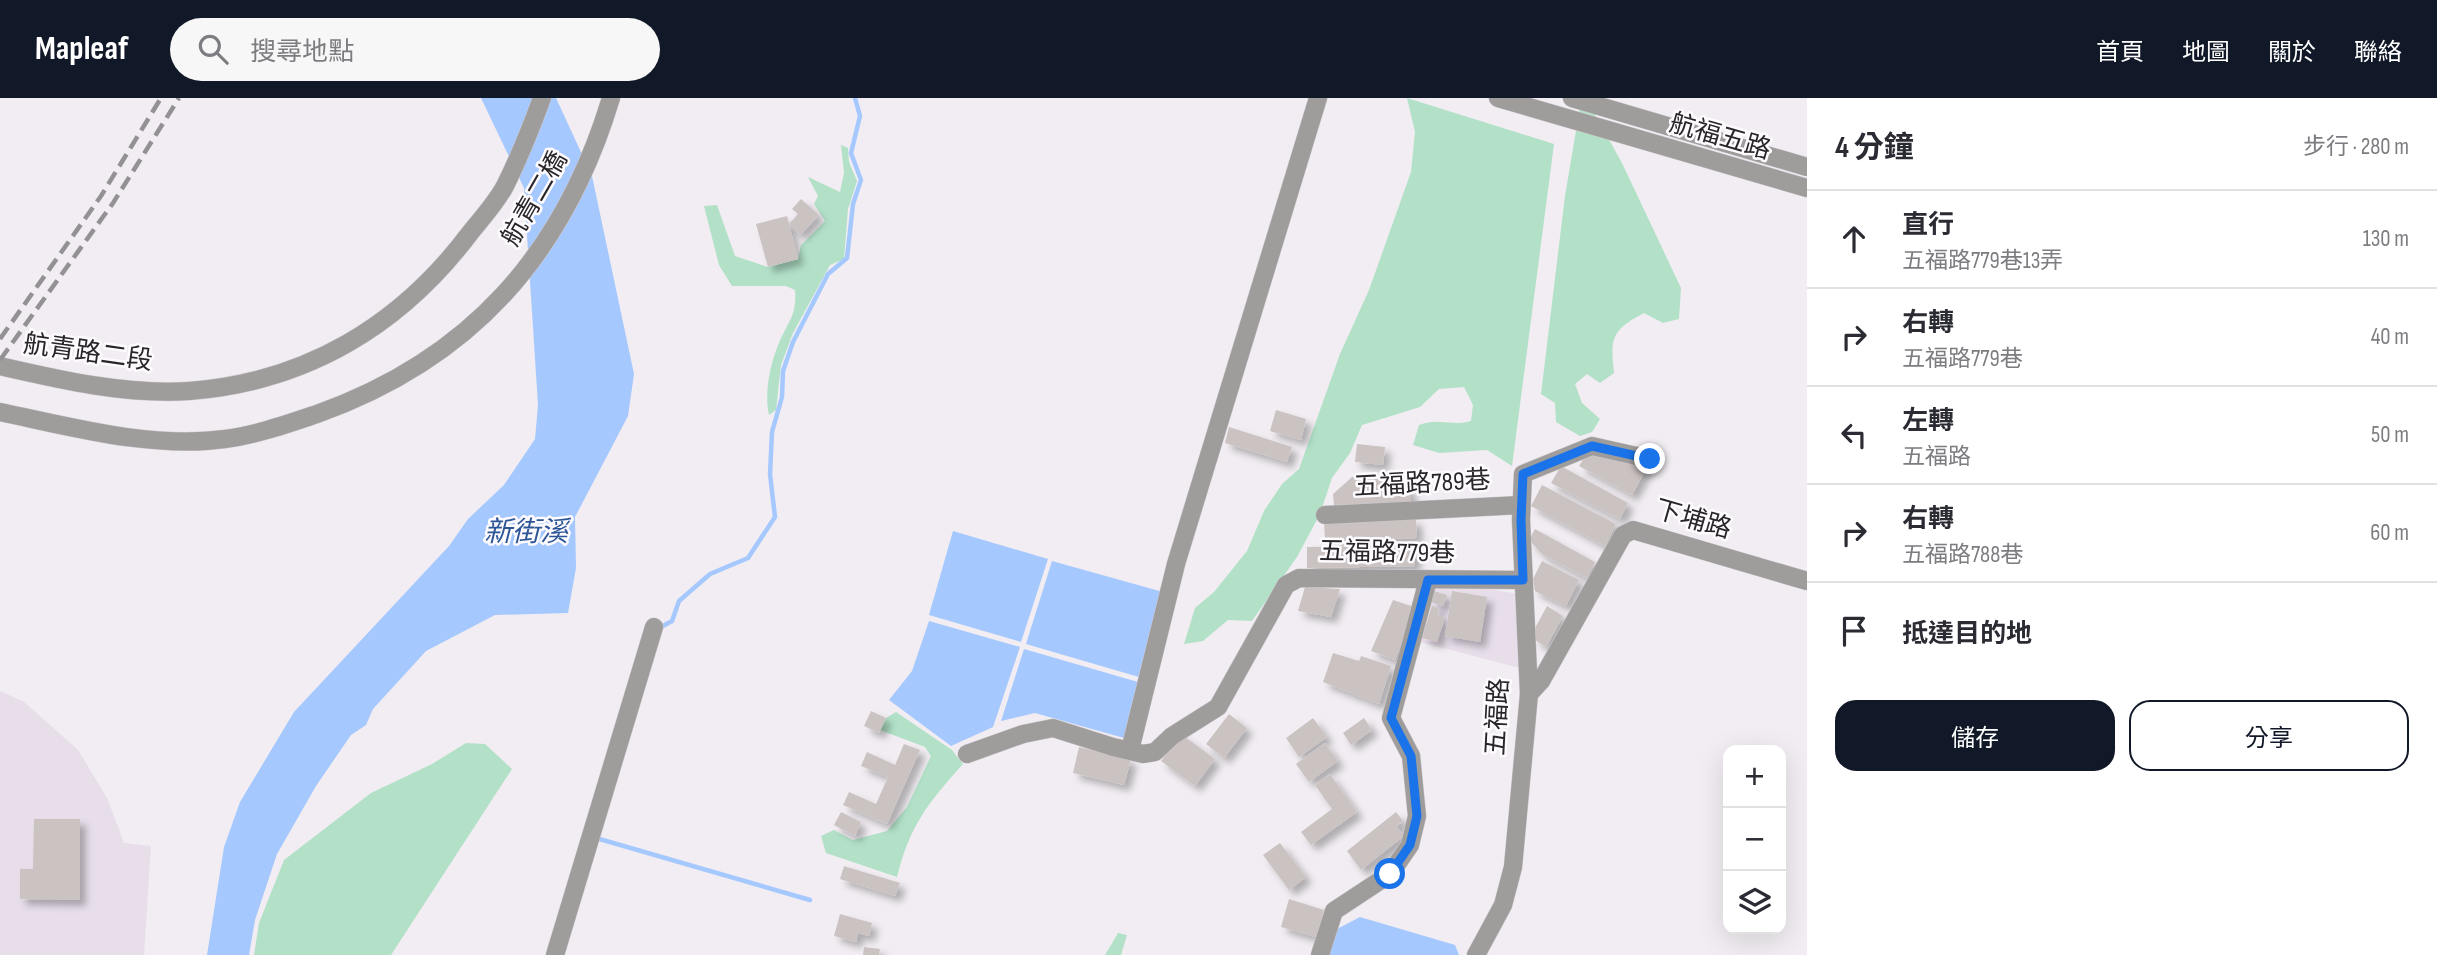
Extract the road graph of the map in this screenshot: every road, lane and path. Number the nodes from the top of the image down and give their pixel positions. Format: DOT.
graph roads {
  1 [pos="542,98"];
  2 [pos="1318,98"];
  3 [pos="1498,98"];
  4 [pos="1572,98"];
  5 [pos="1611,103"];
  6 [pos="609,104"];
  7 [pos="1565,118"];
  8 [pos="1602,131"];
  9 [pos="1807,167"];
  10 [pos="1807,188"];
  11 [pos="485,214"];
  12 [pos="0,366"];
  13 [pos="0,412"];
  14 [pos="1650,459"];
  15 [pos="1521,505"];
  16 [pos="1325,515"];
  17 [pos="1428,580"];
  18 [pos="1523,580"];
  19 [pos="1807,581"];
  20 [pos="654,627"];
  21 [pos="1529,694"];
  22 [pos="1130,750"];
  23 [pos="967,754"];
  24 [pos="555,955"];
  25 [pos="1320,955"];
  26 [pos="1476,955"];
  1 -- 11 [label="street, 航青二橋"];
  2 -- 22 [label="street"];
  3 -- 7 [label="street, 航福五路"];
  4 -- 5 [label="street, 航福五路"];
  4 -- 7 [label="street"];
  5 -- 8 [label="street"];
  5 -- 9 [label="street, 航福五路"];
  6 -- 13 [label="street, 航青二橋"];
  7 -- 8 [label="street, 航福五路"];
  8 -- 10 [label="street, 航福五路"];
  11 -- 12 [label="street, 航青路二段"];
  14 -- 15 [label="street, 五福路"];
  15 -- 16 [label="street, 五福路789巷"];
  15 -- 18 [label="street, 五福路"];
  17 -- 18 [label="street, 五福路779巷"];
  17 -- 22 [label="street, 五福路779巷"];
  17 -- 25 [label="street"];
  18 -- 21 [label="street, 五福路"];
  19 -- 21 [label="street, 下埔路"];
  20 -- 24 [label="street"];
  21 -- 26 [label="street, 五福路"];
  22 -- 23 [label="street"];
}
